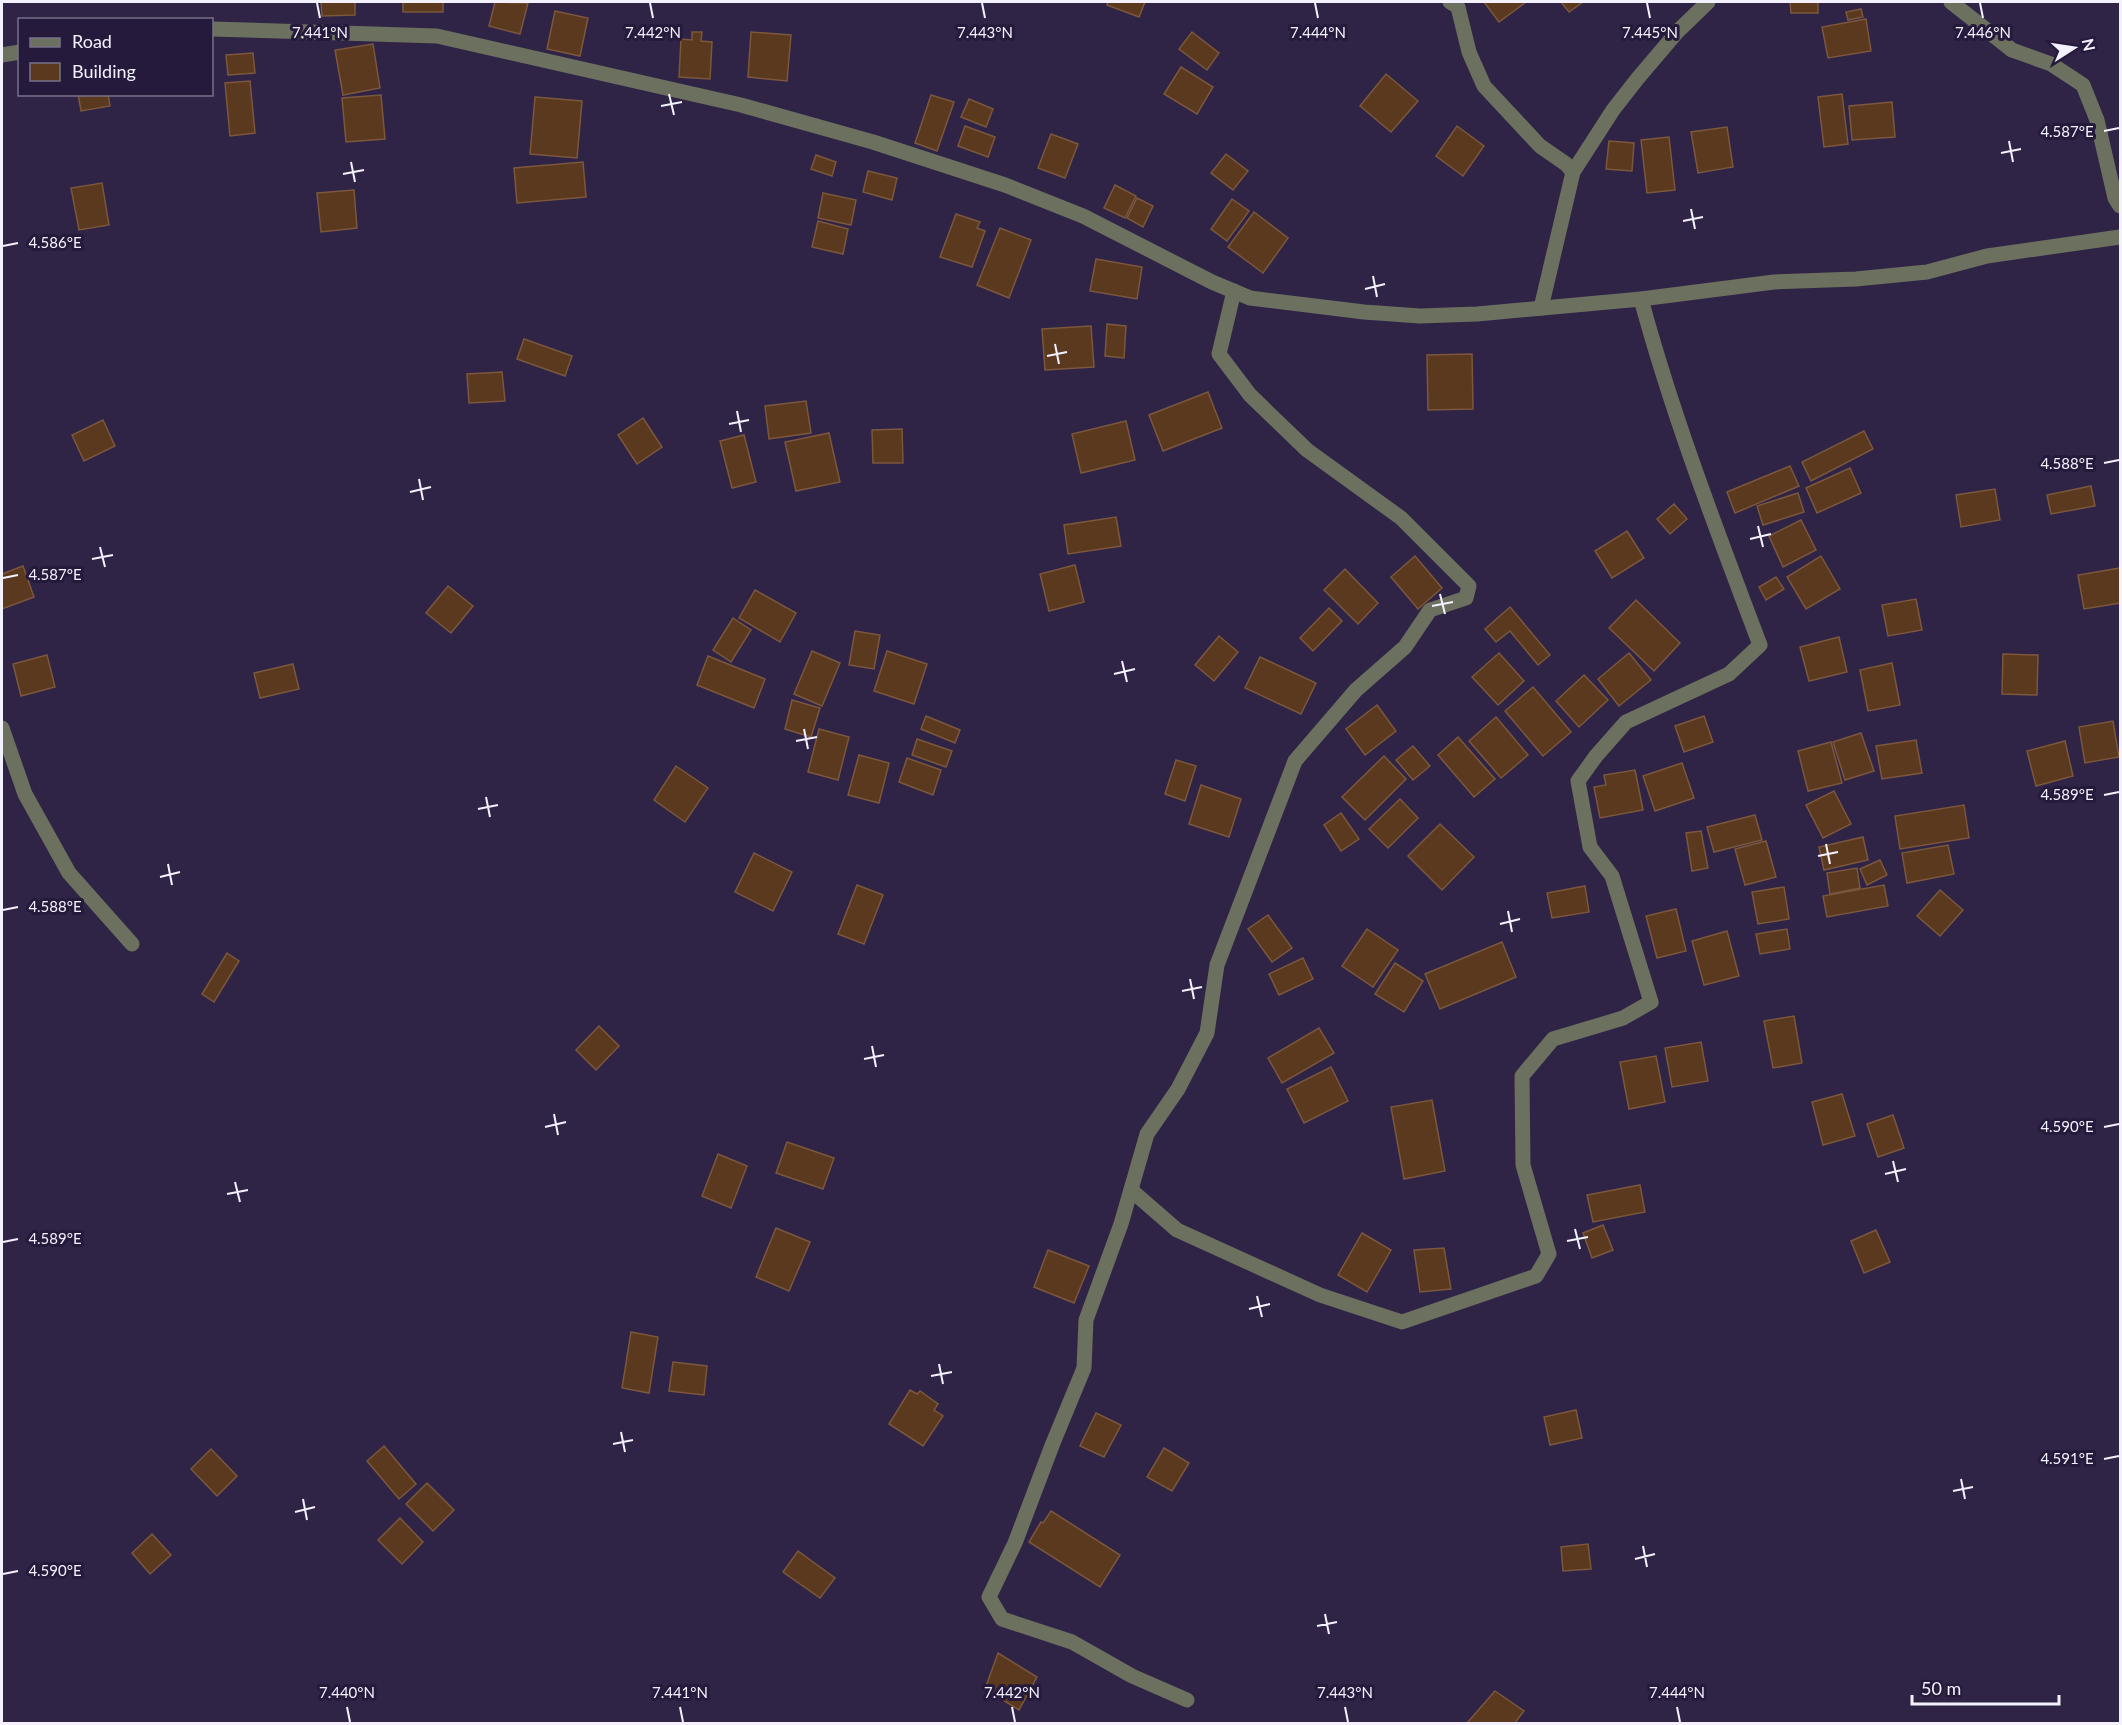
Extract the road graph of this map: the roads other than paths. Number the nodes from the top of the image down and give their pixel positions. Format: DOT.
graph roads {
  1 [pos="1450,2"];
  2 [pos="1708,2"];
  3 [pos="1951,2"];
  4 [pos="213,29"];
  5 [pos="18,52"];
  6 [pos="2,55"];
  7 [pos="1573,172"];
  8 [pos="2121,206"];
  9 [pos="2121,237"];
  10 [pos="1234,291"];
  11 [pos="1641,299"];
  12 [pos="1542,308"];
  13 [pos="2,728"];
  14 [pos="132,944"];
  15 [pos="1131,1190"];
  16 [pos="1187,1700"];
  1 -- 7 [label="street"];
  2 -- 7 [label="street"];
  3 -- 8 [label="street"];
  4 -- 10 [label="street"];
  5 -- 6 [label="street"];
  7 -- 12 [label="street"];
  9 -- 11 [label="street"];
  10 -- 12 [label="street"];
  10 -- 15 [label="street"];
  11 -- 12 [label="street"];
  11 -- 15 [label="street"];
  13 -- 14 [label="street"];
  15 -- 16 [label="street"];
}
